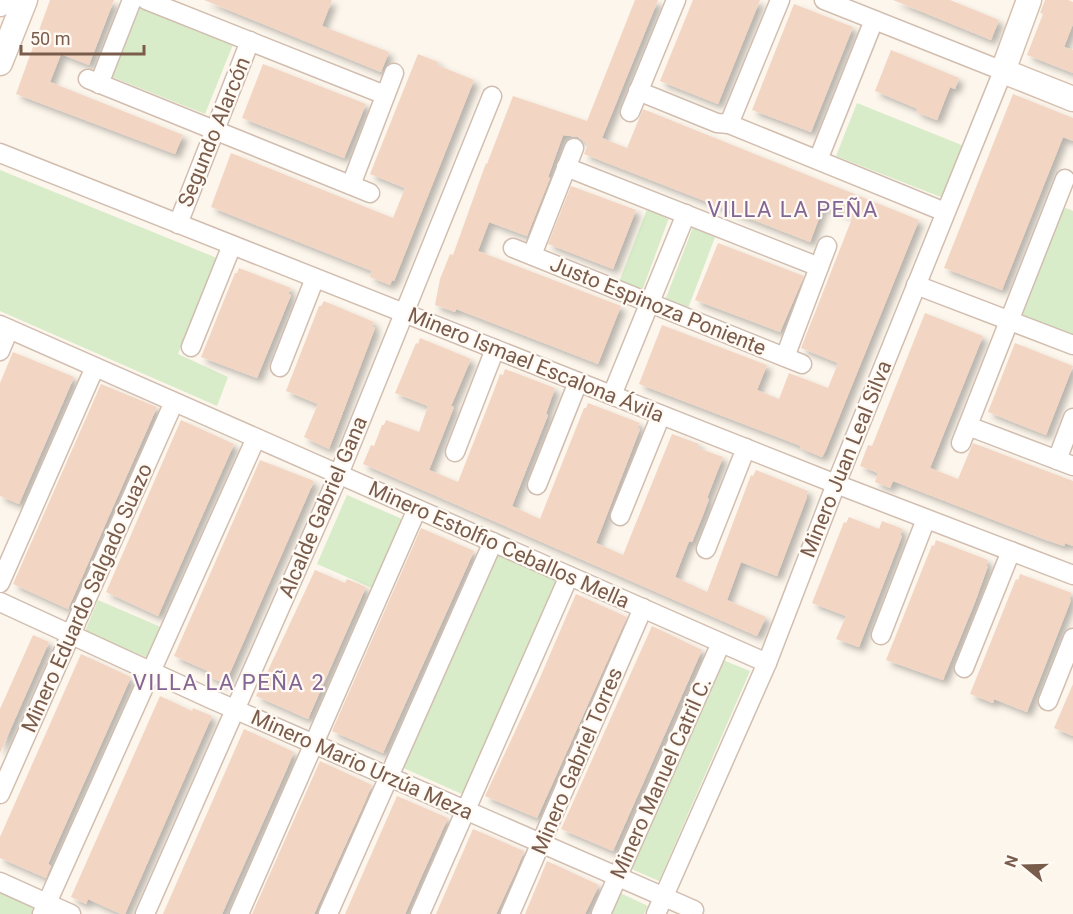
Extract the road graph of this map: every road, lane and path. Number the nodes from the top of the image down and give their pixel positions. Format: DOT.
graph roads {
  1 [pos="25,0"];
  2 [pos="132,0"];
  3 [pos="146,0"];
  4 [pos="676,0"];
  5 [pos="780,0"];
  6 [pos="824,0"];
  7 [pos="1029,0"];
  8 [pos="874,20"];
  9 [pos="250,41"];
  10 [pos="0,63"];
  11 [pos="1003,71"];
  12 [pos="394,73"];
  13 [pos="638,91"];
  14 [pos="386,95"];
  15 [pos="492,96"];
  16 [pos="1073,99"];
  17 [pos="630,112"];
  18 [pos="729,124"];
  19 [pos="215,130"];
  20 [pos="574,148"];
  21 [pos="0,153"];
  22 [pos="818,160"];
  23 [pos="566,167"];
  24 [pos="1065,179"];
  25 [pos="351,185"];
  26 [pos="370,193"];
  27 [pos="1065,202"];
  28 [pos="945,213"];
  29 [pos="686,214"];
  30 [pos="178,224"];
  31 [pos="232,245"];
  32 [pos="827,246"];
  33 [pos="513,248"];
  34 [pos="532,255"];
  35 [pos="819,267"];
  36 [pos="315,278"];
  37 [pos="916,285"];
  38 [pos="650,303"];
  39 [pos="404,313"];
  40 [pos="1009,321"];
  41 [pos="4,327"];
  42 [pos="1073,345"];
  43 [pos="191,347"];
  44 [pos="495,349"];
  45 [pos="0,351"];
  46 [pos="95,367"];
  47 [pos="280,367"];
  48 [pos="578,382"];
  49 [pos="612,395"];
  50 [pos="174,402"];
  51 [pos="661,415"];
  52 [pos="1073,418"];
  53 [pos="968,426"];
  54 [pos="256,438"];
  55 [pos="961,443"];
  56 [pos="746,448"];
  57 [pos="455,452"];
  58 [pos="1065,463"];
  59 [pos="339,474"];
  60 [pos="836,484"];
  61 [pos="537,485"];
  62 [pos="417,509"];
  63 [pos="620,516"];
  64 [pos="926,519"];
  65 [pos="493,542"];
  66 [pos="706,549"];
  67 [pos="1011,551"];
  68 [pos="1073,575"];
  69 [pos="569,576"];
  70 [pos="0,583"];
  71 [pos="0,602"];
  72 [pos="643,608"];
  73 [pos="71,634"];
  74 [pos="881,635"];
  75 [pos="1073,638"];
  76 [pos="721,643"];
  77 [pos="766,663"];
  78 [pos="964,668"];
  79 [pos="152,672"];
  80 [pos="1048,701"];
  81 [pos="235,710"];
  82 [pos="312,744"];
  83 [pos="389,777"];
  84 [pos="0,794"];
  85 [pos="465,810"];
  86 [pos="541,843"];
  87 [pos="618,877"];
  88 [pos="0,882"];
  89 [pos="663,897"];
  90 [pos="44,909"];
  91 [pos="693,910"];
  92 [pos="71,914"];
  93 [pos="145,914"];
  94 [pos="239,914"];
  95 [pos="328,914"];
  96 [pos="420,914"];
  97 [pos="510,914"];
  98 [pos="601,914"];
  99 [pos="656,914"];
  1 -- 10 [label="street"];
  2 -- 19 [label="street"];
  3 -- 9 [label="street"];
  4 -- 13 [label="street"];
  5 -- 18 [label="street"];
  6 -- 8 [label="street"];
  7 -- 11 [label="street, Minero Juan Leal Silva"];
  8 -- 11 [label="street"];
  8 -- 22 [label="street"];
  9 -- 14 [label="street"];
  9 -- 19 [label="street, Segundo Alarcón"];
  11 -- 16 [label="street"];
  11 -- 28 [label="street, Minero Juan Leal Silva"];
  12 -- 14 [label="street"];
  13 -- 17 [label="street"];
  13 -- 18 [label="street"];
  14 -- 25 [label="street"];
  15 -- 39 [label="street, Alcalde Gabriel Gana"];
  18 -- 22 [label="street"];
  19 -- 25 [label="street"];
  19 -- 30 [label="street, Segundo Alarcón"];
  20 -- 23 [label="street"];
  21 -- 30 [label="street, Minero Ismael Escalona Ávila"];
  22 -- 28 [label="street"];
  23 -- 29 [label="street"];
  23 -- 34 [label="street"];
  24 -- 27 [label="street"];
  25 -- 26 [label="street"];
  27 -- 40 [label="street"];
  28 -- 37 [label="street, Minero Juan Leal Silva"];
  29 -- 35 [label="street"];
  29 -- 38 [label="street"];
  30 -- 31 [label="street, Minero Ismael Escalona Ávila"];
  31 -- 36 [label="street, Minero Ismael Escalona Ávila"];
  31 -- 43 [label="street"];
  32 -- 35 [label="street"];
  33 -- 34 [label="street, Justo Espinoza Poniente"];
  34 -- 38 [label="street, Justo Espinoza Poniente"];
  35 -- 38 [label="street, Justo Espinoza Poniente"];
  36 -- 39 [label="street, Minero Ismael Escalona Ávila"];
  36 -- 47 [label="street"];
  37 -- 40 [label="street"];
  37 -- 60 [label="street, Minero Juan Leal Silva"];
  38 -- 49 [label="street"];
  39 -- 44 [label="street, Minero Ismael Escalona Ávila"];
  39 -- 59 [label="street, Alcalde Gabriel Gana"];
  40 -- 42 [label="street"];
  40 -- 53 [label="street"];
  41 -- 45 [label="street"];
  41 -- 46 [label="street, Minero Estolfio Ceballos Mella"];
  44 -- 48 [label="street, Minero Ismael Escalona Ávila"];
  44 -- 57 [label="street"];
  46 -- 50 [label="street, Minero Estolfio Ceballos Mella"];
  46 -- 70 [label="street"];
  48 -- 49 [label="street, Minero Ismael Escalona Ávila"];
  48 -- 61 [label="street"];
  49 -- 51 [label="street, Minero Ismael Escalona Ávila"];
  50 -- 54 [label="street, Minero Estolfio Ceballos Mella"];
  50 -- 73 [label="street, Minero Eduardo Salgado Suazo"];
  51 -- 56 [label="street, Minero Ismael Escalona Ávila"];
  51 -- 63 [label="street"];
  52 -- 58 [label="street"];
  53 -- 55 [label="street"];
  53 -- 58 [label="street"];
  54 -- 59 [label="street, Minero Estolfio Ceballos Mella"];
  54 -- 79 [label="street"];
  56 -- 60 [label="street, Minero Ismael Escalona Ávila"];
  56 -- 66 [label="street"];
  59 -- 62 [label="street, Minero Estolfio Ceballos Mella"];
  59 -- 81 [label="street, Alcalde Gabriel Gana"];
  60 -- 64 [label="street, Minero Ismael Escalona Ávila"];
  60 -- 77 [label="street, Minero Juan Leal Silva"];
  62 -- 65 [label="street, Minero Estolfio Ceballos Mella"];
  62 -- 82 [label="street"];
  64 -- 67 [label="street, Minero Ismael Escalona Ávila"];
  64 -- 74 [label="street"];
  65 -- 69 [label="street, Minero Estolfio Ceballos Mella"];
  65 -- 83 [label="street"];
  67 -- 68 [label="street, Minero Ismael Escalona Ávila"];
  67 -- 78 [label="street"];
  69 -- 72 [label="street, Minero Estolfio Ceballos Mella"];
  69 -- 85 [label="street"];
  71 -- 73 [label="street, Minero Mario Urzúa Meza"];
  72 -- 76 [label="street, Minero Estolfio Ceballos Mella"];
  72 -- 86 [label="street, Minero Gabriel Torres"];
  73 -- 79 [label="street, Minero Mario Urzúa Meza"];
  73 -- 84 [label="street, Minero Eduardo Salgado Suazo"];
  75 -- 80 [label="street"];
  76 -- 77 [label="street, Minero Estolfio Ceballos Mella"];
  76 -- 87 [label="street, Minero Manuel Catril C."];
  77 -- 89 [label="street, Minero Juan Leal Silva"];
  79 -- 81 [label="street, Minero Mario Urzúa Meza"];
  79 -- 90 [label="street"];
  81 -- 82 [label="street, Minero Mario Urzúa Meza"];
  81 -- 93 [label="street, Alcalde Gabriel Gana"];
  82 -- 83 [label="street, Minero Mario Urzúa Meza"];
  82 -- 94 [label="street"];
  83 -- 85 [label="street, Minero Mario Urzúa Meza"];
  83 -- 95 [label="street"];
  85 -- 86 [label="street, Minero Mario Urzúa Meza"];
  85 -- 96 [label="street"];
  86 -- 87 [label="street, Minero Mario Urzúa Meza"];
  86 -- 97 [label="street, Minero Gabriel Torres"];
  87 -- 89 [label="street, Minero Mario Urzúa Meza"];
  87 -- 98 [label="street, Minero Manuel Catril C."];
  88 -- 90 [label="street"];
  89 -- 91 [label="street, Minero Mario Urzúa Meza"];
  89 -- 99 [label="street, Minero Juan Leal Silva"];
  90 -- 92 [label="street"];
}
